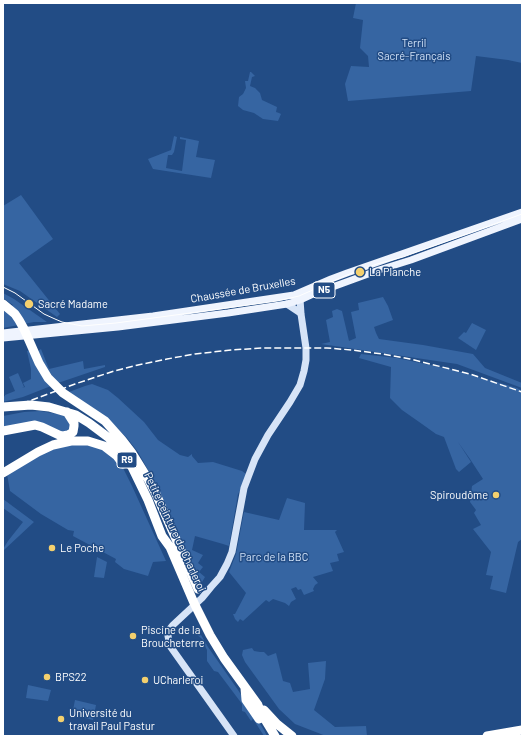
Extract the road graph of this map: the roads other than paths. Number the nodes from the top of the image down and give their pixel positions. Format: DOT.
graph roads {
  1 [pos="522,212"];
  2 [pos="522,219"];
  3 [pos="299,297"];
  4 [pos="287,304"];
  5 [pos="6,306"];
  6 [pos="301,314"];
  7 [pos="3,333"];
  8 [pos="3,338"];
  9 [pos="3,407"];
  10 [pos="65,411"];
  11 [pos="80,417"];
  12 [pos="112,430"];
  13 [pos="3,431"];
  14 [pos="141,469"];
  15 [pos="3,473"];
  16 [pos="155,519"];
  17 [pos="170,547"];
  18 [pos="198,589"];
  19 [pos="244,687"];
  20 [pos="258,705"];
  21 [pos="522,730"];
  22 [pos="522,735"];
  23 [pos="234,736"];
  24 [pos="269,736"];
  25 [pos="275,736"];
  26 [pos="292,736"];
  27 [pos="488,736"];
  28 [pos="519,736"];
  1 -- 3 [label="main road, Chaussée de Bruxelles / N5"];
  2 -- 3 [label="main road, Chaussée de Bruxelles / N5"];
  3 -- 4 [label="main road, Chaussée de Bruxelles / N5"];
  3 -- 6 [label="main road"];
  3 -- 7 [label="main road, Chaussée de Bruxelles / N5"];
  4 -- 6 [label="main road, Chaussée de Bruxelles"];
  4 -- 8 [label="main road, Chaussée de Bruxelles / N5"];
  5 -- 12 [label="highway"];
  6 -- 23 [label="main road"];
  9 -- 10 [label="highway, Petite ceinture de Charleroi / R9"];
  10 -- 11 [label="highway, Petite ceinture de Charleroi / R9"];
  10 -- 13 [label="highway"];
  11 -- 12 [label="highway"];
  11 -- 16 [label="highway, Petite ceinture de Charleroi / R9"];
  12 -- 14 [label="highway"];
  14 -- 17 [label="highway"];
  14 -- 18 [label="highway"];
  15 -- 16 [label="highway"];
  16 -- 17 [label="highway, Petite ceinture de Charleroi / R9"];
  17 -- 19 [label="highway, Petite ceinture de Charleroi / R9"];
  19 -- 20 [label="highway, Petite ceinture de Charleroi / R9"];
  19 -- 24 [label="highway"];
  20 -- 25 [label="highway, Petite ceinture de Charleroi / R9"];
  20 -- 26 [label="highway"];
  21 -- 27 [label="highway"];
  22 -- 28 [label="highway"];
}
